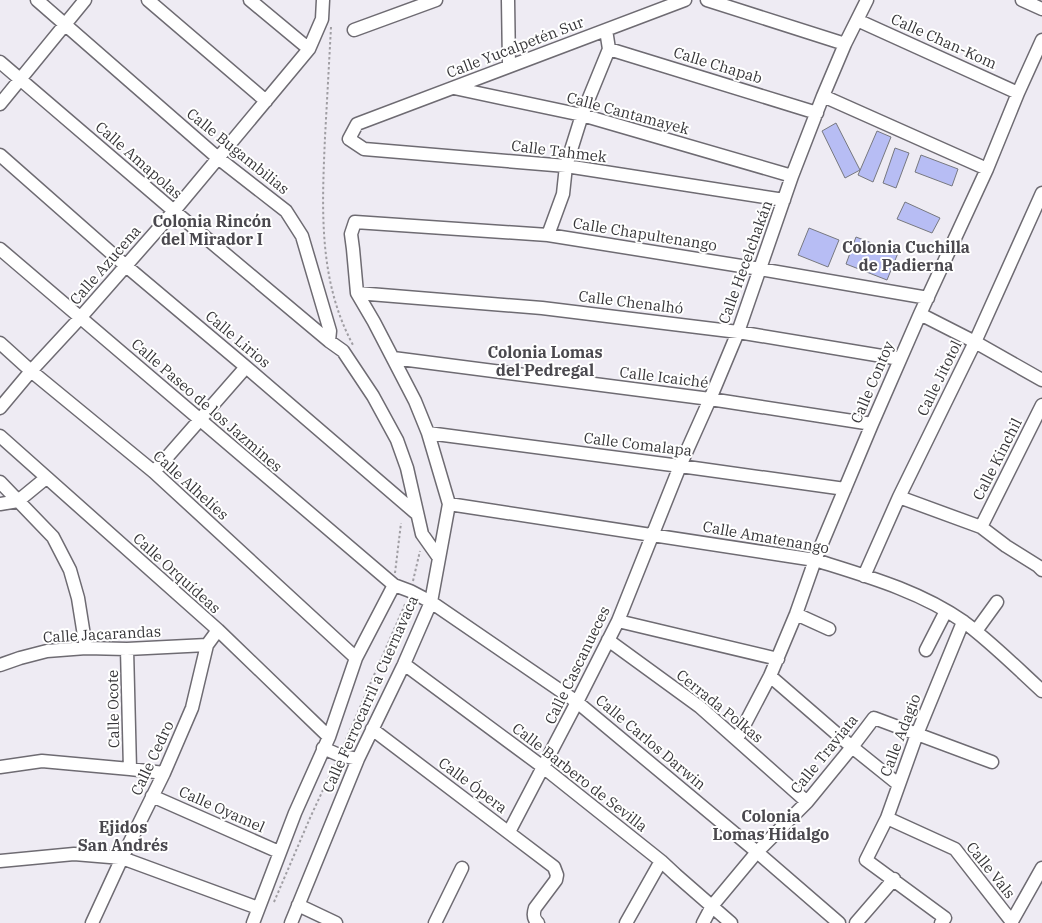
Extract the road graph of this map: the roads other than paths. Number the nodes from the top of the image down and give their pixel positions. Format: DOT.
graph roads {
  1 [pos="37,0"];
  2 [pos="85,0"];
  3 [pos="148,0"];
  4 [pos="250,0"];
  5 [pos="323,0"];
  6 [pos="436,0"];
  7 [pos="508,0"];
  8 [pos="684,0"];
  9 [pos="707,0"];
  10 [pos="867,0"];
  11 [pos="1022,0"];
  12 [pos="1042,9"];
  13 [pos="857,20"];
  14 [pos="65,25"];
  15 [pos="354,30"];
  16 [pos="606,30"];
  17 [pos="1042,40"];
  18 [pos="845,44"];
  19 [pos="609,48"];
  20 [pos="309,49"];
  21 [pos="0,62"];
  22 [pos="510,65"];
  23 [pos="21,79"];
  24 [pos="454,88"];
  25 [pos="1018,93"];
  26 [pos="823,96"];
  27 [pos="266,101"];
  28 [pos="0,104"];
  29 [pos="817,113"];
  30 [pos="582,115"];
  31 [pos="357,124"];
  32 [pos="0,155"];
  33 [pos="218,158"];
  34 [pos="566,166"];
  35 [pos="987,169"];
  36 [pos="792,176"];
  37 [pos="1042,193"];
  38 [pos="784,200"];
  39 [pos="174,211"];
  40 [pos="355,222"];
  41 [pos="548,234"];
  42 [pos="0,249"];
  43 [pos="126,266"];
  44 [pos="760,269"];
  45 [pos="357,293"];
  46 [pos="928,298"];
  47 [pos="920,314"];
  48 [pos="80,318"];
  49 [pos="738,332"];
  50 [pos="329,341"];
  51 [pos="975,342"];
  52 [pos="0,343"];
  53 [pos="393,358"];
  54 [pos="900,359"];
  55 [pos="246,367"];
  56 [pos="31,371"];
  57 [pos="1042,380"];
  58 [pos="710,399"];
  59 [pos="1042,405"];
  60 [pos="0,408"];
  61 [pos="199,420"];
  62 [pos="872,424"];
  63 [pos="428,433"];
  64 [pos="0,436"];
  65 [pos="680,466"];
  66 [pos="154,472"];
  67 [pos="46,478"];
  68 [pos="0,482"];
  69 [pos="845,489"];
  70 [pos="899,497"];
  71 [pos="18,500"];
  72 [pos="0,504"];
  73 [pos="449,504"];
  74 [pos="417,514"];
  75 [pos="981,527"];
  76 [pos="652,535"];
  77 [pos="439,558"];
  78 [pos="816,560"];
  79 [pos="1041,567"];
  80 [pos="864,576"];
  81 [pos="394,585"];
  82 [pos="431,602"];
  83 [pos="997,602"];
  84 [pos="946,611"];
  85 [pos="796,614"];
  86 [pos="618,621"];
  87 [pos="963,622"];
  88 [pos="829,629"];
  89 [pos="218,630"];
  90 [pos="976,631"];
  91 [pos="608,640"];
  92 [pos="207,646"];
  93 [pos="86,648"];
  94 [pos="127,649"];
  95 [pos="926,650"];
  96 [pos="356,658"];
  97 [pos="778,659"];
  98 [pos="404,664"];
  99 [pos="0,665"];
  100 [pos="770,676"];
  101 [pos="1042,691"];
  102 [pos="578,702"];
  103 [pos="372,729"];
  104 [pos="917,734"];
  105 [pos="737,739"];
  106 [pos="326,742"];
  107 [pos="852,747"];
  108 [pos="358,759"];
  109 [pos="992,762"];
  110 [pos="0,767"];
  111 [pos="543,767"];
  112 [pos="130,769"];
  113 [pos="164,773"];
  114 [pos="898,784"];
  115 [pos="152,796"];
  116 [pos="807,802"];
  117 [pos="887,818"];
  118 [pos="509,832"];
  119 [pos="279,852"];
  120 [pos="757,852"];
  121 [pos="122,858"];
  122 [pos="0,861"];
  123 [pos="661,861"];
  124 [pos="462,868"];
  125 [pos="1042,868"];
  126 [pos="894,880"];
  127 [pos="298,905"];
  128 [pos="712,906"];
  129 [pos="258,908"];
  130 [pos="944,920"];
  131 [pos="1011,922"];
  132 [pos="92,923"];
  133 [pos="253,923"];
  134 [pos="291,923"];
  135 [pos="336,923"];
  136 [pos="435,923"];
  137 [pos="538,923"];
  138 [pos="626,923"];
  139 [pos="703,923"];
  140 [pos="731,923"];
  141 [pos="839,923"];
  142 [pos="856,923"];
  1 -- 14 [label="street, Calle Bugambilias"];
  2 -- 14 [label="street"];
  3 -- 27 [label="street"];
  4 -- 20 [label="street"];
  5 -- 20 [label="street"];
  6 -- 15 [label="street"];
  7 -- 22 [label="street"];
  8 -- 16 [label="street, Calle Yucalpetén Sur"];
  9 -- 18 [label="street"];
  10 -- 13 [label="street, Calle Hecelchakán"];
  11 -- 12 [label="street"];
  13 -- 18 [label="street, Calle Hecelchakán"];
  13 -- 25 [label="street, Calle Chan-Kom"];
  14 -- 23 [label="street"];
  14 -- 33 [label="street, Calle Bugambilias"];
  16 -- 19 [label="street"];
  16 -- 22 [label="street, Calle Yucalpetén Sur"];
  17 -- 25 [label="street, Calle Contoy"];
  18 -- 26 [label="street, Calle Hecelchakán"];
  19 -- 29 [label="street, Calle Chapab"];
  19 -- 30 [label="street"];
  20 -- 27 [label="street, Calle Azucena"];
  21 -- 23 [label="street, Calle Amapolas"];
  22 -- 24 [label="street, Calle Yucalpetén Sur"];
  23 -- 28 [label="street"];
  23 -- 39 [label="street, Calle Amapolas"];
  24 -- 30 [label="street, Calle Cantamayek"];
  24 -- 31 [label="street, Calle Yucalpetén Sur"];
  25 -- 35 [label="street, Calle Contoy"];
  26 -- 29 [label="street, Calle Hecelchakán"];
  26 -- 35 [label="street"];
  27 -- 33 [label="street, Calle Azucena"];
  29 -- 36 [label="street, Calle Hecelchakán"];
  30 -- 34 [label="street"];
  30 -- 36 [label="street, Calle Cantamayek"];
  31 -- 34 [label="street, Calle Tahmek"];
  32 -- 43 [label="street, Calle Lirios"];
  33 -- 39 [label="street, Calle Azucena"];
  33 -- 50 [label="street, Calle Bugambilias"];
  34 -- 38 [label="street, Calle Tahmek"];
  34 -- 41 [label="street"];
  35 -- 46 [label="street, Calle Contoy"];
  36 -- 38 [label="street, Calle Hecelchakán"];
  37 -- 51 [label="street, Calle Jitotol"];
  38 -- 44 [label="street, Calle Hecelchakán"];
  39 -- 43 [label="street, Calle Azucena"];
  39 -- 50 [label="street, Calle Amapolas"];
  40 -- 41 [label="street, Calle Chapultenango"];
  40 -- 45 [label="street, Calle Ferrocarril a Cuernavaca"];
  41 -- 44 [label="street, Calle Chapultenango"];
  42 -- 48 [label="street, Calle Paseo de los Jazmines"];
  43 -- 48 [label="street, Calle Azucena"];
  43 -- 55 [label="street, Calle Lirios"];
  44 -- 46 [label="street, Calle Chapultenango"];
  44 -- 49 [label="street, Calle Hecelchakán"];
  45 -- 49 [label="street, Calle Chenalhó"];
  45 -- 53 [label="street, Calle Ferrocarril a Cuernavaca"];
  46 -- 47 [label="street, Calle Contoy"];
  47 -- 51 [label="street"];
  47 -- 54 [label="street, Calle Contoy"];
  48 -- 56 [label="street, Calle Azucena"];
  48 -- 61 [label="street, Calle Paseo de los Jazmines"];
  49 -- 54 [label="street, Calle Chenalhó"];
  49 -- 58 [label="street, Calle Hecelchakán"];
  50 -- 74 [label="street"];
  51 -- 57 [label="street"];
  51 -- 70 [label="street, Calle Jitotol"];
  52 -- 56 [label="street, Calle Alhelíes"];
  53 -- 58 [label="street, Calle Icaiché"];
  53 -- 63 [label="street, Calle Ferrocarril a Cuernavaca"];
  54 -- 62 [label="street, Calle Contoy"];
  55 -- 61 [label="street"];
  55 -- 74 [label="street, Calle Lirios"];
  56 -- 60 [label="street, Calle Azucena"];
  56 -- 66 [label="street, Calle Alhelíes"];
  58 -- 62 [label="street, Calle Icaiché"];
  58 -- 65 [label="street, Calle Hecelchakán"];
  59 -- 75 [label="street, Calle Kinchil"];
  61 -- 66 [label="street"];
  61 -- 81 [label="street, Calle Paseo de los Jazmines"];
  62 -- 69 [label="street, Calle Contoy"];
  63 -- 65 [label="street, Calle Comalapa"];
  63 -- 73 [label="street, Calle Ferrocarril a Cuernavaca"];
  64 -- 67 [label="street, Calle Orquídeas"];
  65 -- 69 [label="street, Calle Comalapa"];
  65 -- 76 [label="street, Calle Hecelchakán"];
  66 -- 96 [label="street, Calle Alhelíes"];
  67 -- 71 [label="street"];
  67 -- 89 [label="street, Calle Orquídeas"];
  68 -- 71 [label="street"];
  69 -- 78 [label="street, Calle Contoy"];
  70 -- 75 [label="street"];
  70 -- 80 [label="street, Calle Jitotol"];
  71 -- 72 [label="street"];
  71 -- 93 [label="street"];
  73 -- 76 [label="street, Calle Amatenango"];
  73 -- 77 [label="street, Calle Ferrocarril a Cuernavaca"];
  74 -- 77 [label="street"];
  75 -- 79 [label="street"];
  76 -- 78 [label="street, Calle Amatenango"];
  76 -- 86 [label="street, Calle Cascanueces"];
  77 -- 82 [label="street, Calle Ferrocarril a Cuernavaca"];
  78 -- 80 [label="street, Calle Amatenango"];
  78 -- 85 [label="street, Calle Contoy"];
  80 -- 84 [label="street, Calle Amatenango"];
  81 -- 82 [label="street, Calle Paseo de los Jazmines"];
  81 -- 96 [label="street, Calle Ferrocarril a Cuernavaca"];
  82 -- 98 [label="street, Calle Ferrocarril a Cuernavaca"];
  82 -- 102 [label="street, Calle Carlos Darwin"];
  83 -- 90 [label="street"];
  84 -- 87 [label="street, Calle Amatenango"];
  84 -- 95 [label="street"];
  85 -- 88 [label="street"];
  85 -- 97 [label="street, Calle Contoy"];
  86 -- 91 [label="street, Calle Cascanueces"];
  86 -- 97 [label="street"];
  87 -- 90 [label="street, Calle Amatenango"];
  87 -- 104 [label="street, Calle Adagio"];
  89 -- 92 [label="street, Calle Cedro"];
  89 -- 106 [label="street, Calle Orquídeas"];
  90 -- 101 [label="street, Calle Amatenango"];
  91 -- 102 [label="street, Calle Cascanueces"];
  91 -- 105 [label="street, Cerrada Polkas"];
  92 -- 94 [label="street, Calle Jacarandas"];
  92 -- 113 [label="street, Calle Cedro"];
  93 -- 94 [label="street, Calle Jacarandas"];
  93 -- 99 [label="street, Calle Jacarandas"];
  94 -- 112 [label="street, Calle Ocote"];
  96 -- 106 [label="street, Calle Ferrocarril a Cuernavaca"];
  97 -- 100 [label="street, Calle Contoy"];
  98 -- 103 [label="street, Calle Ferrocarril a Cuernavaca"];
  98 -- 111 [label="street, Calle Barbero de Sevilla"];
  100 -- 105 [label="street, Calle Contoy"];
  100 -- 107 [label="street"];
  102 -- 111 [label="street, Calle Cascanueces"];
  102 -- 120 [label="street, Calle Carlos Darwin"];
  103 -- 108 [label="street, Calle Ferrocarril a Cuernavaca"];
  103 -- 118 [label="street, Calle Ópera"];
  104 -- 107 [label="street, Calle Traviata"];
  104 -- 109 [label="street"];
  104 -- 114 [label="street, Calle Adagio"];
  105 -- 116 [label="street, Cerrada Polkas"];
  106 -- 108 [label="street"];
  106 -- 119 [label="street, Calle Ferrocarril a Cuernavaca"];
  107 -- 114 [label="street"];
  107 -- 116 [label="street, Calle Traviata"];
  108 -- 127 [label="street, Calle Ferrocarril a Cuernavaca"];
  110 -- 112 [label="street"];
  111 -- 118 [label="street, Calle Cascanueces"];
  111 -- 123 [label="street, Calle Barbero de Sevilla"];
  112 -- 113 [label="street"];
  113 -- 115 [label="street, Calle Cedro"];
  114 -- 117 [label="street, Calle Adagio"];
  115 -- 119 [label="street, Calle Oyamel"];
  115 -- 121 [label="street, Calle Cedro"];
  116 -- 120 [label="street, Calle Traviata"];
  117 -- 126 [label="street, Calle Adagio"];
  117 -- 131 [label="street, Calle Vals"];
  118 -- 137 [label="street, Calle Ópera"];
  119 -- 129 [label="street, Calle Ferrocarril a Cuernavaca"];
  120 -- 128 [label="street, Calle Traviata"];
  120 -- 141 [label="street, Calle Carlos Darwin"];
  121 -- 122 [label="street"];
  121 -- 129 [label="street"];
  121 -- 132 [label="street, Calle Cedro"];
  123 -- 128 [label="street, Calle Barbero de Sevilla"];
  123 -- 138 [label="street"];
  124 -- 136 [label="street"];
  125 -- 131 [label="street"];
  126 -- 130 [label="street"];
  126 -- 142 [label="street"];
  127 -- 134 [label="street, Calle Ferrocarril a Cuernavaca"];
  127 -- 135 [label="street"];
  128 -- 139 [label="street, Calle Traviata"];
  128 -- 140 [label="street, Calle Barbero de Sevilla"];
  129 -- 133 [label="street, Calle Ferrocarril a Cuernavaca"];
}
